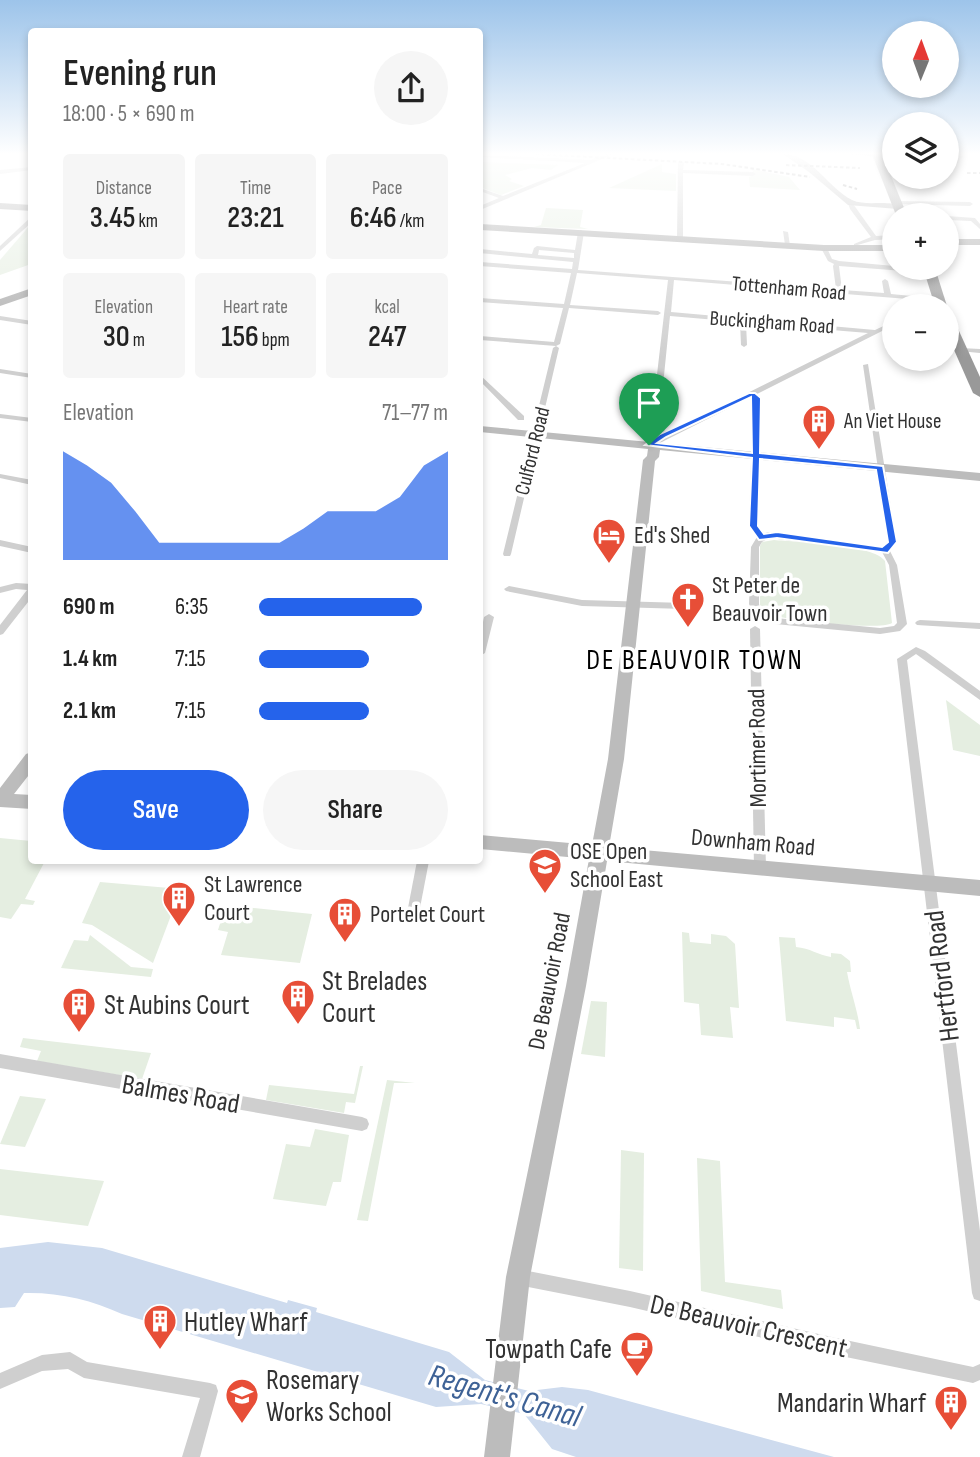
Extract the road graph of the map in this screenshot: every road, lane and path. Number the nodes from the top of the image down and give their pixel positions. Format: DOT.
graph roads {
  1 [pos="27,222"];
  2 [pos="680,222"];
  3 [pos="863,222"];
  4 [pos="483,227"];
  5 [pos="581,232"];
  6 [pos="785,232"];
  7 [pos="0,237"];
  8 [pos="10,237"];
  9 [pos="680,238"];
  10 [pos="874,238"];
  11 [pos="882,238"];
  12 [pos="959,242"];
  13 [pos="980,242"];
  14 [pos="788,245"];
  15 [pos="856,245"];
  16 [pos="824,248"];
  17 [pos="882,248"];
  18 [pos="537,249"];
  19 [pos="0,250"];
  20 [pos="483,251"];
  21 [pos="578,252"];
  22 [pos="576,260"];
  23 [pos="838,263"];
  24 [pos="483,264"];
  25 [pos="882,266"];
  26 [pos="573,271"];
  27 [pos="671,278"];
  28 [pos="885,281"];
  29 [pos="28,292"];
  30 [pos="839,292"];
  31 [pos="888,294"];
  32 [pos="882,295"];
  33 [pos="483,300"];
  34 [pos="0,303"];
  35 [pos="566,307"];
  36 [pos="658,313"];
  37 [pos="667,314"];
  38 [pos="0,318"];
  39 [pos="743,320"];
  40 [pos="28,322"];
  41 [pos="882,329"];
  42 [pos="876,332"];
  43 [pos="483,338"];
  44 [pos="744,345"];
  45 [pos="557,346"];
  46 [pos="959,346"];
  47 [pos="961,350"];
  48 [pos="980,351"];
  49 [pos="866,365"];
  50 [pos="0,372"];
  51 [pos="28,376"];
  52 [pos="483,380"];
  53 [pos="980,393"];
  54 [pos="752,394"];
  55 [pos="0,416"];
  56 [pos="521,418"];
  57 [pos="28,420"];
  58 [pos="483,429"];
  59 [pos="536,435"];
  60 [pos="658,442"];
  61 [pos="756,456"];
  62 [pos="880,468"];
  63 [pos="0,476"];
  64 [pos="980,477"];
  65 [pos="28,482"];
  66 [pos="762,538"];
  67 [pos="0,543"];
  68 [pos="28,549"];
  69 [pos="885,551"];
  70 [pos="507,554"];
  71 [pos="28,588"];
  72 [pos="509,589"];
  73 [pos="0,590"];
  74 [pos="28,594"];
  75 [pos="634,604"];
  76 [pos="685,606"];
  77 [pos="489,617"];
  78 [pos="920,623"];
  79 [pos="980,626"];
  80 [pos="755,629"];
  81 [pos="0,632"];
  82 [pos="483,641"];
  83 [pos="980,696"];
  84 [pos="28,763"];
  85 [pos="0,799"];
  86 [pos="28,802"];
  87 [pos="483,842"];
  88 [pos="599,853"];
  89 [pos="422,864"];
  90 [pos="760,868"];
  91 [pos="930,883"];
  92 [pos="980,888"];
  93 [pos="413,913"];
  94 [pos="0,1061"];
  95 [pos="362,1124"];
  96 [pos="518,1277"];
  97 [pos="980,1293"];
  98 [pos="980,1372"];
  99 [pos="0,1381"];
  100 [pos="191,1457"];
  101 [pos="497,1457"];
  1 -- 8 [label="street"];
  2 -- 9 [label="street"];
  3 -- 10 [label="street"];
  4 -- 5 [label="main road"];
  5 -- 9 [label="main road"];
  5 -- 21 [label="street, Culford Road"];
  6 -- 14 [label="street"];
  7 -- 8 [label="street"];
  8 -- 19 [label="street"];
  9 -- 14 [label="main road"];
  10 -- 11 [label="street"];
  10 -- 15 [label="street"];
  12 -- 13 [label="main road"];
  14 -- 16 [label="main road"];
  16 -- 17 [label="main road"];
  16 -- 23 [label="street"];
  18 -- 21 [label="street"];
  20 -- 22 [label="street"];
  21 -- 22 [label="street, Culford Road"];
  22 -- 26 [label="street, Culford Road"];
  23 -- 25 [label="street"];
  23 -- 30 [label="street"];
  24 -- 26 [label="street, Tottenham Road"];
  26 -- 27 [label="street, Tottenham Road"];
  26 -- 35 [label="street, Culford Road"];
  27 -- 30 [label="street, Tottenham Road"];
  27 -- 37 [label="street"];
  28 -- 31 [label="street"];
  29 -- 34 [label="main road"];
  30 -- 32 [label="street, Tottenham Road"];
  33 -- 35 [label="street"];
  35 -- 36 [label="street"];
  35 -- 45 [label="street, Culford Road"];
  37 -- 39 [label="street, Buckingham Road"];
  37 -- 60 [label="street"];
  38 -- 40 [label="street"];
  39 -- 42 [label="street, Buckingham Road"];
  39 -- 44 [label="street"];
  41 -- 42 [label="street"];
  42 -- 54 [label="street"];
  43 -- 45 [label="street"];
  45 -- 59 [label="street, Culford Road"];
  46 -- 47 [label="highway"];
  47 -- 48 [label="street"];
  47 -- 53 [label="highway"];
  49 -- 62 [label="street"];
  50 -- 51 [label="street"];
  52 -- 56 [label="street"];
  54 -- 60 [label="street"];
  54 -- 61 [label="street"];
  55 -- 57 [label="street"];
  58 -- 59 [label="street"];
  59 -- 60 [label="street"];
  59 -- 70 [label="street, Culford Road"];
  60 -- 61 [label="street"];
  60 -- 75 [label="street, De Beauvoir Road"];
  61 -- 62 [label="street"];
  61 -- 66 [label="street"];
  62 -- 64 [label="street"];
  62 -- 69 [label="street"];
  63 -- 65 [label="street"];
  66 -- 69 [label="street"];
  66 -- 69 [label="street"];
  67 -- 68 [label="street"];
  71 -- 73 [label="street"];
  72 -- 75 [label="street"];
  74 -- 81 [label="street"];
  75 -- 76 [label="street"];
  75 -- 88 [label="street, De Beauvoir Road"];
  77 -- 82 [label="street"];
  78 -- 79 [label="street"];
  80 -- 90 [label="street, Mortimer Road"];
  83 -- 91 [label="street, Hertford Road"];
  84 -- 85 [label="street"];
  85 -- 86 [label="street"];
  87 -- 88 [label="street, Downham Road"];
  88 -- 90 [label="street, Downham Road"];
  88 -- 96 [label="street, De Beauvoir Road"];
  89 -- 93 [label="street"];
  90 -- 91 [label="street, Downham Road"];
  91 -- 92 [label="street, Downham Road"];
  91 -- 97 [label="street, Hertford Road"];
  94 -- 95 [label="street, Balmes Road"];
  96 -- 98 [label="street, De Beauvoir Crescent"];
  96 -- 101 [label="street, De Beauvoir Road"];
  99 -- 100 [label="street"];
}
